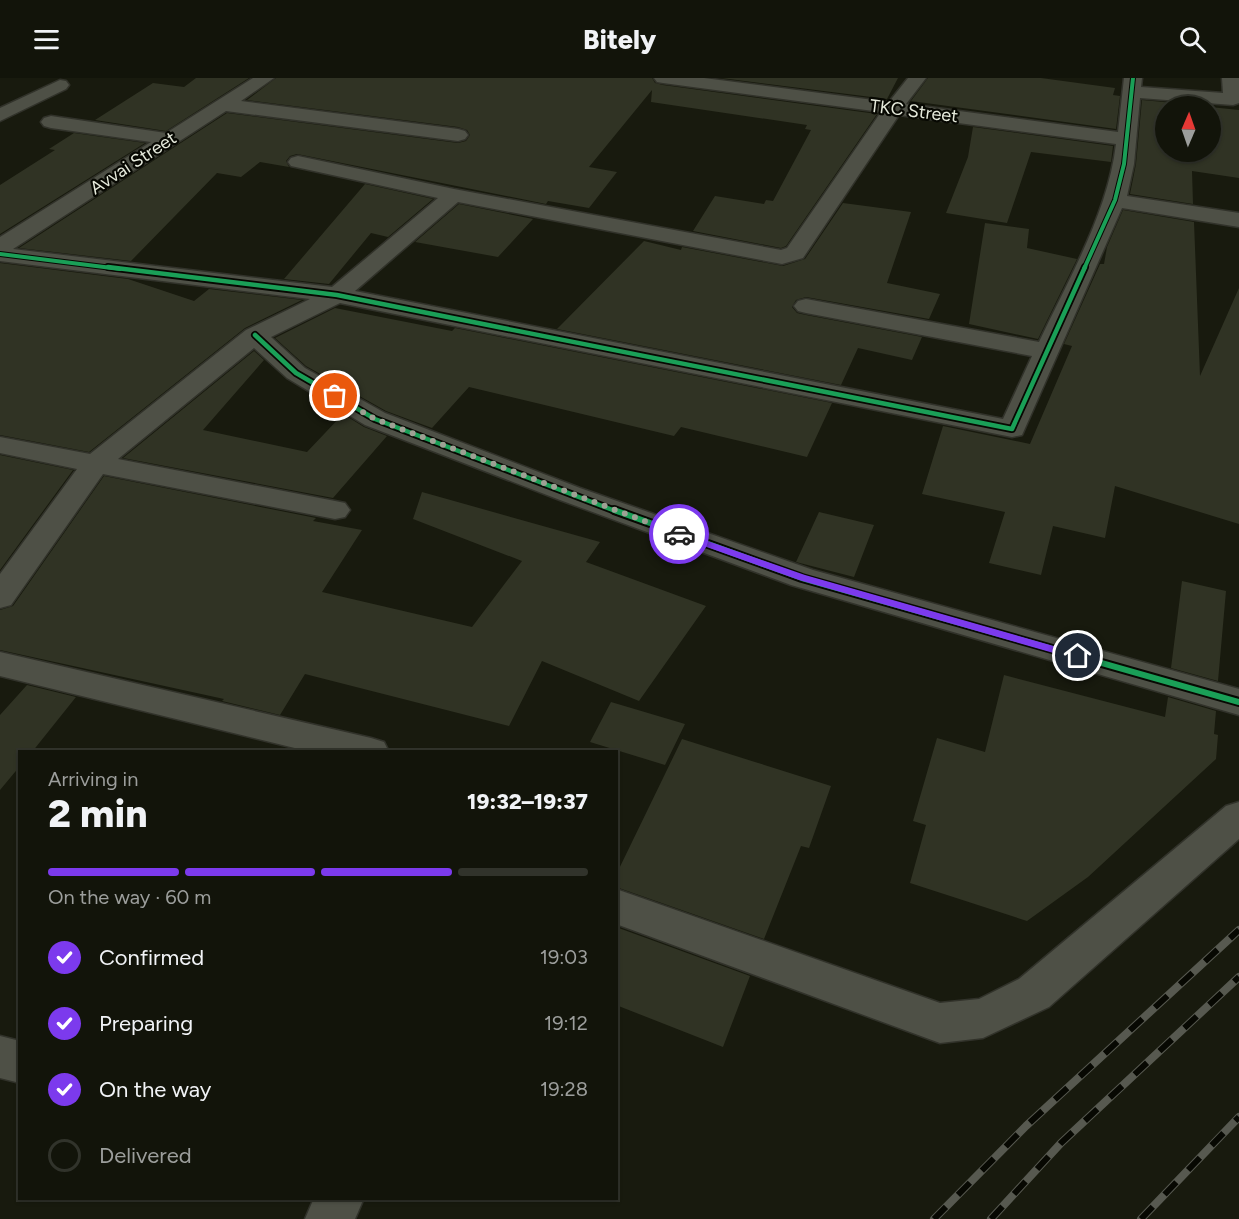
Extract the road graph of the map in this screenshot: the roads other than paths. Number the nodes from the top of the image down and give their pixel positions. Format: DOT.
graph roads {
  1 [pos="49,78"];
  2 [pos="265,78"];
  3 [pos="663,78"];
  4 [pos="917,78"];
  5 [pos="1231,78"];
  6 [pos="704,81"];
  7 [pos="1132,85"];
  8 [pos="225,105"];
  9 [pos="893,109"];
  10 [pos="0,115"];
  11 [pos="51,122"];
  12 [pos="458,135"];
  13 [pos="169,139"];
  14 [pos="1126,139"];
  15 [pos="298,162"];
  16 [pos="454,195"];
  17 [pos="1115,200"];
  18 [pos="1239,220"];
  19 [pos="0,247"];
  20 [pos="0,254"];
  21 [pos="337,295"];
  22 [pos="806,306"];
  23 [pos="255,335"];
  24 [pos="1045,351"];
  25 [pos="0,445"];
  26 [pos="96,464"];
  27 [pos="335,510"];
  28 [pos="0,597"];
  29 [pos="0,664"];
  30 [pos="1239,702"];
  31 [pos="363,750"];
  32 [pos="1239,817"];
  33 [pos="618,907"];
  34 [pos="0,1057"];
  35 [pos="18,1062"];
  36 [pos="339,1200"];
  37 [pos="329,1219"];
  1 -- 10 [label="street"];
  2 -- 8 [label="street, Avvai Street"];
  3 -- 6 [label="street"];
  4 -- 9 [label="street"];
  5 -- 7 [label="street"];
  6 -- 9 [label="street, TKC Street"];
  7 -- 14 [label="street"];
  8 -- 12 [label="street"];
  8 -- 13 [label="street, Avvai Street"];
  9 -- 14 [label="street, TKC Street"];
  9 -- 16 [label="street"];
  11 -- 13 [label="street"];
  13 -- 19 [label="street, Avvai Street"];
  14 -- 17 [label="street"];
  15 -- 16 [label="street"];
  16 -- 21 [label="street"];
  17 -- 18 [label="street"];
  17 -- 24 [label="street"];
  20 -- 21 [label="street"];
  21 -- 23 [label="street"];
  21 -- 24 [label="street"];
  22 -- 24 [label="street"];
  23 -- 26 [label="street"];
  23 -- 30 [label="street"];
  25 -- 26 [label="street"];
  26 -- 27 [label="street"];
  26 -- 28 [label="street"];
  29 -- 31 [label="street"];
  32 -- 33 [label="street"];
  34 -- 35 [label="street"];
  36 -- 37 [label="street"];
}
